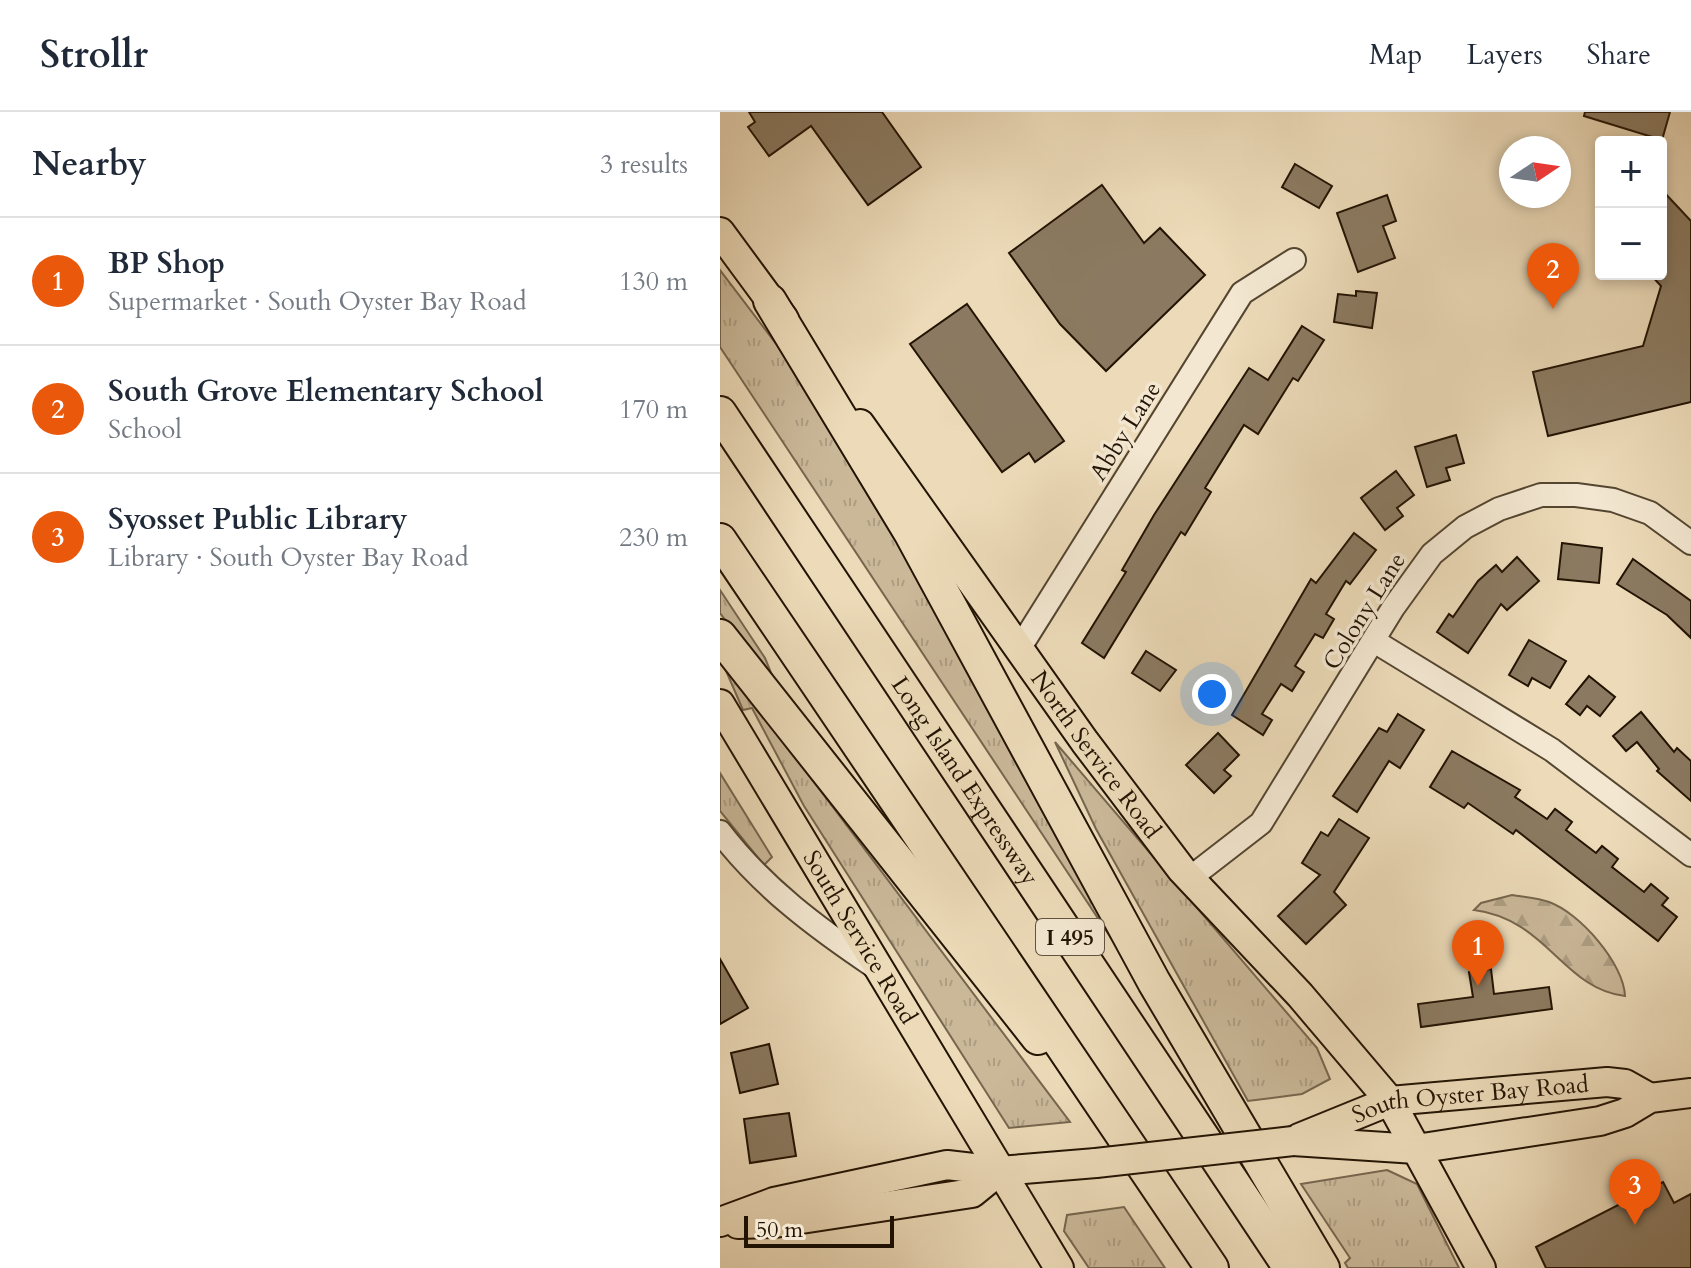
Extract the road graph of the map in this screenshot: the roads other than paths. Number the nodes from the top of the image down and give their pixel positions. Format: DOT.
graph roads {
  1 [pos="720,232"];
  2 [pos="1294,260"];
  3 [pos="770,301"];
  4 [pos="720,413"];
  5 [pos="720,540"];
  6 [pos="1691,543"];
  7 [pos="720,636"];
  8 [pos="1374,641"];
  9 [pos="1019,649"];
  10 [pos="720,704"];
  11 [pos="720,832"];
  12 [pos="1691,855"];
  13 [pos="1190,878"];
  14 [pos="880,970"];
  15 [pos="1089,1082"];
  16 [pos="1691,1093"];
  17 [pos="1650,1098"];
  18 [pos="1390,1101"];
  19 [pos="1293,1141"];
  20 [pos="1416,1149"];
  21 [pos="999,1171"];
  22 [pos="720,1223"];
  23 [pos="1059,1268"];
  24 [pos="1212,1268"];
  25 [pos="1290,1268"];
  26 [pos="1323,1268"];
  27 [pos="1481,1268"];
  1 -- 3 [label="main road, North Service Road"];
  2 -- 9 [label="street, Abby Lane"];
  3 -- 9 [label="main road, North Service Road"];
  3 -- 26 [label="highway"];
  4 -- 25 [label="highway, Long Island Expressway / I 495"];
  5 -- 15 [label="highway, I 495"];
  6 -- 8 [label="street, Colony Lane"];
  7 -- 15 [label="highway"];
  8 -- 12 [label="street"];
  8 -- 13 [label="street, Colony Lane"];
  9 -- 13 [label="main road, North Service Road"];
  10 -- 14 [label="main road, South Service Road"];
  11 -- 14 [label="street"];
  13 -- 18 [label="main road, North Service Road"];
  14 -- 21 [label="main road, South Service Road"];
  15 -- 24 [label="highway, I 495"];
  16 -- 17 [label="main road, South Oyster Bay Road"];
  17 -- 18 [label="main road, South Oyster Bay Road"];
  17 -- 20 [label="main road, South Oyster Bay Road"];
  18 -- 19 [label="main road, South Oyster Bay Road"];
  18 -- 20 [label="main road, North Service Road"];
  19 -- 20 [label="main road, South Oyster Bay Road"];
  19 -- 21 [label="main road, South Oyster Bay Road, bridge"];
  20 -- 27 [label="main road, North Service Road"];
  21 -- 22 [label="main road, South Oyster Bay Road"];
  21 -- 23 [label="main road, South Service Road"];
}
